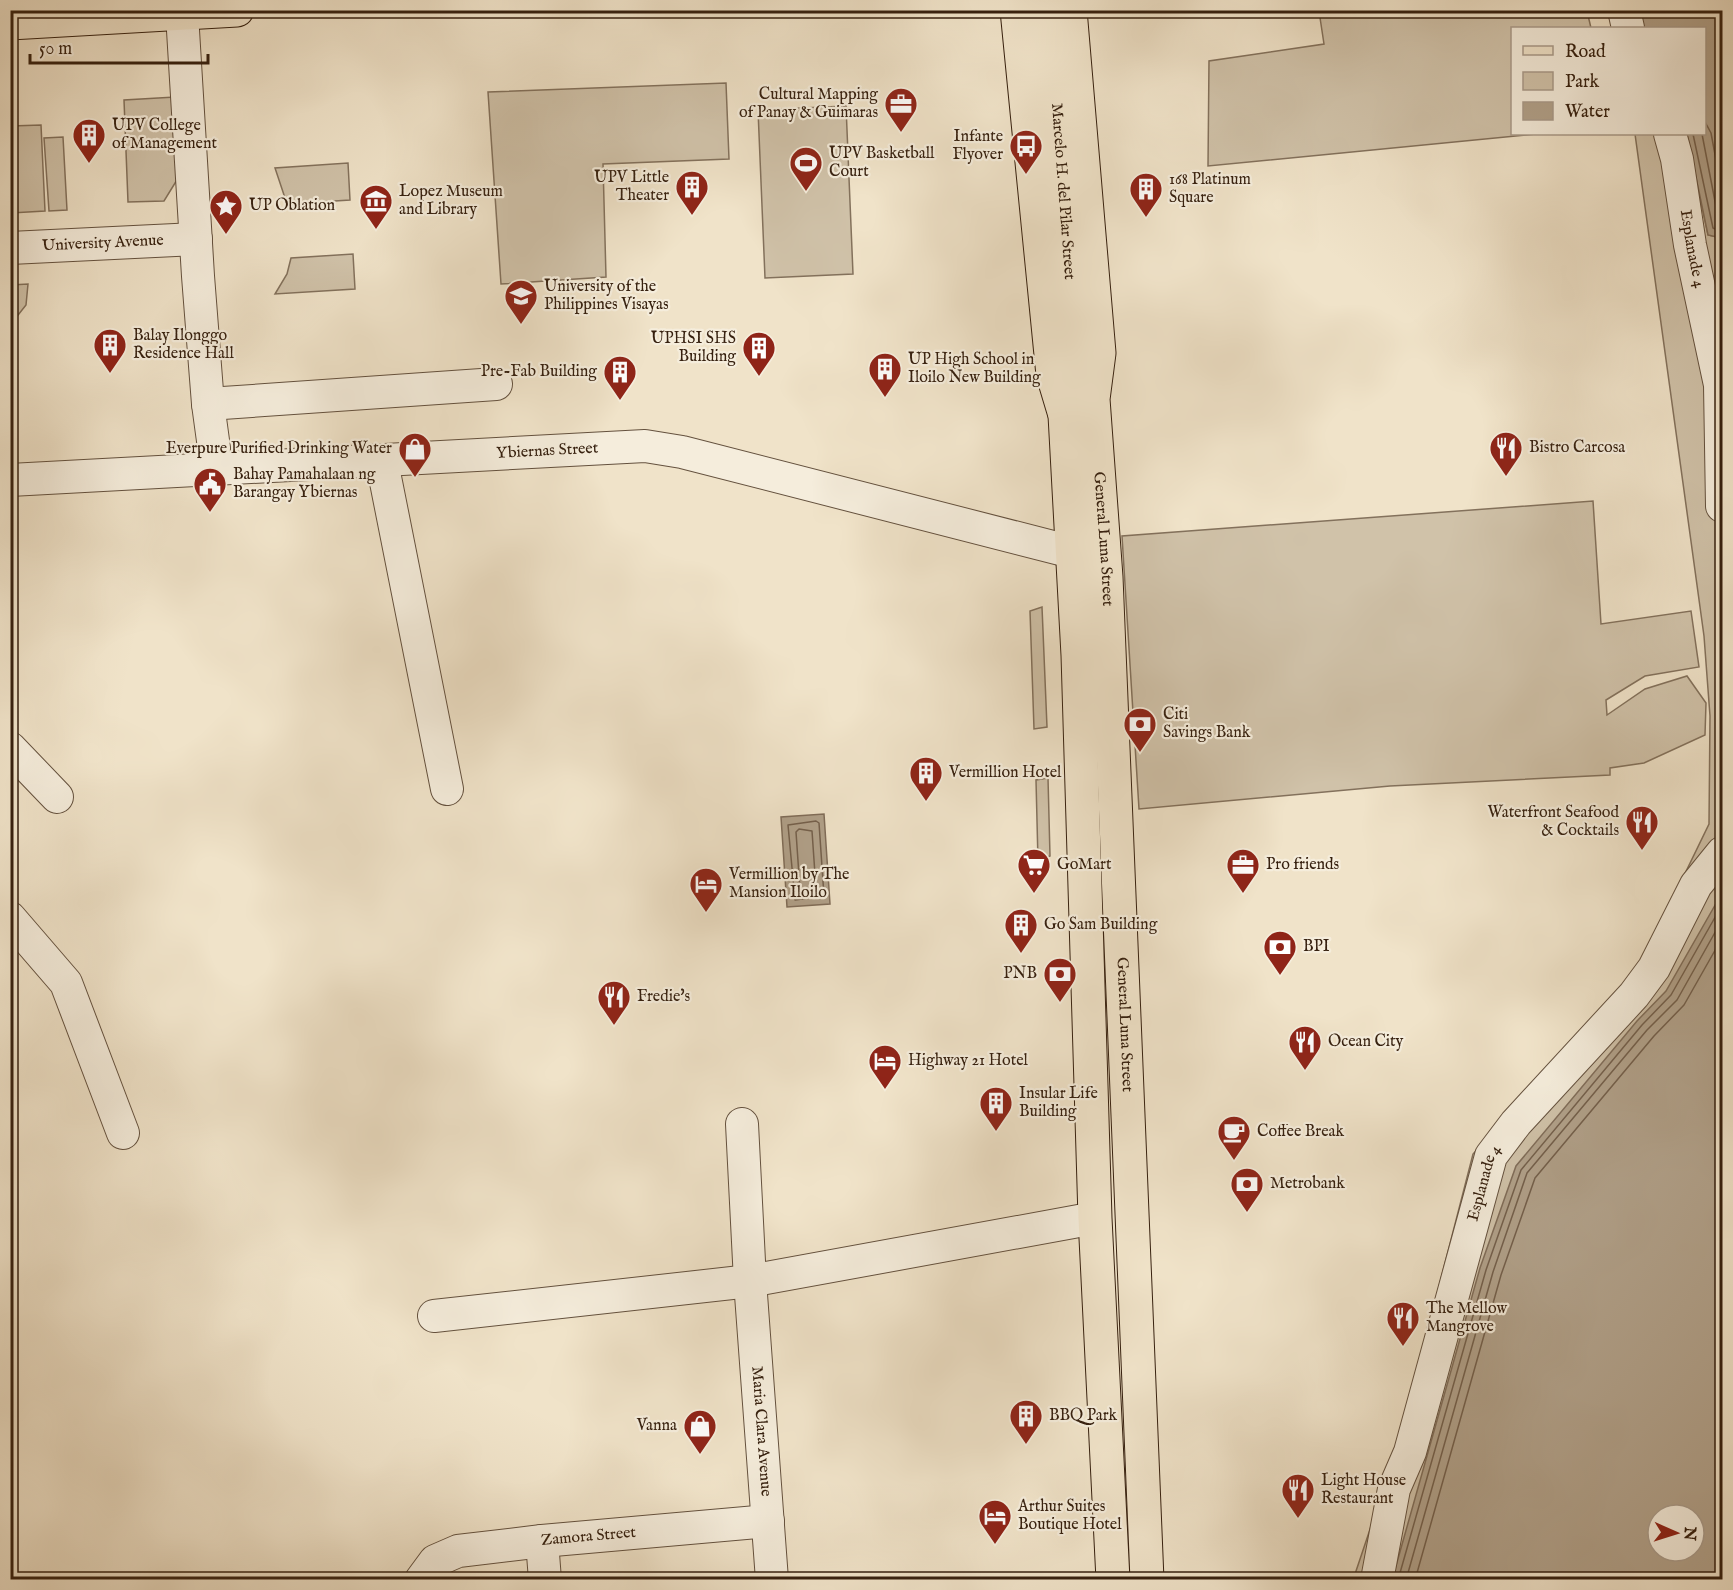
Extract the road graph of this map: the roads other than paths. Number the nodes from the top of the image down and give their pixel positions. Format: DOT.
graph roads {
  1 [pos="237,10"];
  2 [pos="1017,10"];
  3 [pos="1049,10"];
  4 [pos="1070,10"];
  5 [pos="1624,10"];
  6 [pos="182,15"];
  7 [pos="10,23"];
  8 [pos="1628,27"];
  9 [pos="1670,135"];
  10 [pos="196,238"];
  11 [pos="10,248"];
  12 [pos="1076,372"];
  13 [pos="496,384"];
  14 [pos="208,404"];
  15 [pos="1079,407"];
  16 [pos="382,462"];
  17 [pos="213,469"];
  18 [pos="10,480"];
  19 [pos="1722,506"];
  20 [pos="1072,552"];
  21 [pos="10,748"];
  22 [pos="447,789"];
  23 [pos="57,797"];
  24 [pos="1722,853"];
  25 [pos="10,918"];
  26 [pos="742,1124"];
  27 [pos="123,1133"];
  28 [pos="1095,1218"];
  29 [pos="750,1281"];
  30 [pos="1135,1309"];
  31 [pos="1099,1310"];
  32 [pos="434,1316"];
  33 [pos="768,1521"];
  34 [pos="542,1541"];
  35 [pos="421,1580"];
  36 [pos="545,1580"];
  37 [pos="772,1580"];
  38 [pos="1113,1580"];
  39 [pos="1147,1580"];
  40 [pos="1377,1580"];
  1 -- 6 [label="main road"];
  2 -- 15 [label="main road, General Luna Street"];
  3 -- 12 [label="main road, Marcelo H. del Pilar Street"];
  4 -- 15 [label="main road, General Luna Street"];
  5 -- 8 [label="street"];
  6 -- 7 [label="main road"];
  6 -- 10 [label="street"];
  9 -- 19 [label="street, Esplanade 4"];
  10 -- 11 [label="street, University Avenue"];
  10 -- 14 [label="street"];
  12 -- 15 [label="main road, General Luna Street"];
  13 -- 14 [label="street"];
  14 -- 17 [label="street"];
  15 -- 20 [label="main road, General Luna Street"];
  15 -- 30 [label="main road, General Luna Street"];
  16 -- 17 [label="street, Ybiernas Street"];
  16 -- 20 [label="street, Ybiernas Street"];
  16 -- 22 [label="street"];
  17 -- 18 [label="street, Ybiernas Street"];
  20 -- 28 [label="main road, General Luna Street"];
  21 -- 23 [label="street"];
  24 -- 40 [label="street, Esplanade 4"];
  25 -- 27 [label="street"];
  26 -- 29 [label="street, Maria Clara Avenue"];
  28 -- 29 [label="street"];
  28 -- 31 [label="main road, General Luna Street"];
  29 -- 32 [label="street"];
  29 -- 33 [label="street, Maria Clara Avenue"];
  30 -- 31 [label="main road"];
  30 -- 39 [label="main road, General Luna Street"];
  31 -- 38 [label="main road, General Luna Street"];
  33 -- 34 [label="street, Zamora Street"];
  33 -- 37 [label="street, Maria Clara Avenue"];
  34 -- 35 [label="street, Zamora Street"];
  34 -- 36 [label="street"];
}
